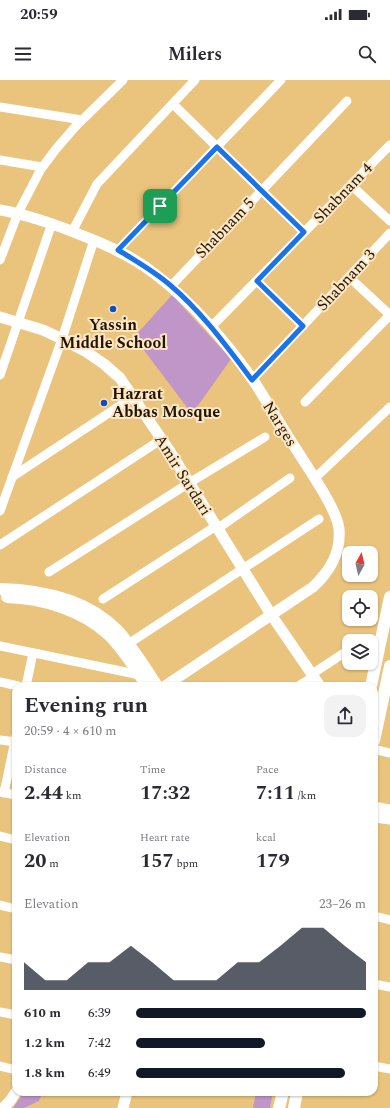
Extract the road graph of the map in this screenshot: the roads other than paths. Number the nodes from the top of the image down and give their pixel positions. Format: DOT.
graph roads {
  1 [pos="119,80"];
  2 [pos="195,80"];
  3 [pos="281,80"];
  4 [pos="347,101"];
  5 [pos="173,104"];
  6 [pos="0,106"];
  7 [pos="82,120"];
  8 [pos="390,145"];
  9 [pos="217,147"];
  10 [pos="0,160"];
  11 [pos="42,167"];
  12 [pos="351,185"];
  13 [pos="261,190"];
  14 [pos="0,210"];
  15 [pos="18,213"];
  16 [pos="390,221"];
  17 [pos="52,223"];
  18 [pos="72,232"];
  19 [pos="304,232"];
  20 [pos="390,233"];
  21 [pos="94,240"];
  22 [pos="118,250"];
  23 [pos="2,251"];
  24 [pos="0,260"];
  25 [pos="349,277"];
  26 [pos="257,281"];
  27 [pos="171,286"];
  28 [pos="390,315"];
  29 [pos="0,317"];
  30 [pos="19,322"];
  31 [pos="303,326"];
  32 [pos="211,327"];
  33 [pos="62,339"];
  34 [pos="0,375"];
  35 [pos="252,380"];
  36 [pos="133,397"];
  37 [pos="305,402"];
  38 [pos="390,407"];
  39 [pos="265,437"];
  40 [pos="162,439"];
  41 [pos="12,477"];
  42 [pos="290,478"];
  43 [pos="315,478"];
  44 [pos="189,483"];
  45 [pos="0,511"];
  46 [pos="319,519"];
  47 [pos="217,527"];
  48 [pos="0,545"];
  49 [pos="242,569"];
  50 [pos="49,572"];
  51 [pos="0,589"];
  52 [pos="0,597"];
  53 [pos="390,597"];
  54 [pos="103,599"];
  55 [pos="272,616"];
  56 [pos="128,644"];
  57 [pos="0,646"];
  58 [pos="33,654"];
  59 [pos="342,655"];
  60 [pos="390,666"];
  61 [pos="140,675"];
  62 [pos="313,675"];
  63 [pos="0,682"];
  64 [pos="27,682"];
  65 [pos="144,682"];
  66 [pos="154,682"];
  67 [pos="171,682"];
  68 [pos="303,682"];
  69 [pos="317,682"];
  70 [pos="372,682"];
  71 [pos="12,685"];
  72 [pos="378,734"];
  73 [pos="0,740"];
  74 [pos="12,740"];
  75 [pos="378,746"];
  76 [pos="390,753"];
  77 [pos="12,755"];
  78 [pos="2,793"];
  79 [pos="12,795"];
  80 [pos="378,808"];
  81 [pos="390,810"];
  82 [pos="378,818"];
  83 [pos="390,820"];
  84 [pos="0,836"];
  85 [pos="12,839"];
  86 [pos="0,905"];
  87 [pos="12,908"];
  88 [pos="378,917"];
  89 [pos="390,920"];
  90 [pos="0,957"];
  91 [pos="12,959"];
  92 [pos="378,985"];
  93 [pos="390,987"];
  94 [pos="0,1012"];
  95 [pos="12,1014"];
  96 [pos="0,1066"];
  97 [pos="378,1067"];
  98 [pos="12,1069"];
  99 [pos="390,1069"];
  100 [pos="13,1096"];
  101 [pos="126,1096"];
  102 [pos="282,1096"];
  103 [pos="296,1096"];
  104 [pos="3,1108"];
  105 [pos="124,1108"];
  106 [pos="279,1108"];
  107 [pos="294,1108"];
  1 -- 7 [label="street"];
  2 -- 5 [label="street"];
  3 -- 9 [label="street"];
  4 -- 13 [label="street, Shabnam 5"];
  5 -- 9 [label="street"];
  5 -- 18 [label="street"];
  6 -- 7 [label="street"];
  7 -- 11 [label="street"];
  8 -- 12 [label="street, Shabnam 4"];
  9 -- 13 [label="street"];
  9 -- 22 [label="street"];
  10 -- 11 [label="street"];
  11 -- 15 [label="street"];
  12 -- 16 [label="street"];
  12 -- 19 [label="street, Shabnam 4"];
  13 -- 19 [label="street"];
  13 -- 27 [label="street, Shabnam 5"];
  14 -- 15 [label="street, Narges"];
  15 -- 17 [label="street, Narges"];
  15 -- 23 [label="street"];
  17 -- 18 [label="street, Narges"];
  17 -- 30 [label="street"];
  18 -- 21 [label="street, Narges"];
  19 -- 26 [label="street, Shabnam 4"];
  20 -- 25 [label="street, Shabnam 3"];
  21 -- 22 [label="street, Narges"];
  21 -- 33 [label="street"];
  22 -- 27 [label="street, Narges"];
  23 -- 24 [label="street"];
  25 -- 28 [label="street"];
  25 -- 31 [label="street, Shabnam 3"];
  26 -- 31 [label="street"];
  26 -- 32 [label="street, Shabnam 4"];
  27 -- 32 [label="street, Narges"];
  28 -- 37 [label="street"];
  29 -- 30 [label="street, Amir Sardari"];
  30 -- 33 [label="street, Amir Sardari"];
  30 -- 34 [label="street"];
  31 -- 35 [label="street, Shabnam 3"];
  32 -- 35 [label="street, Narges"];
  33 -- 36 [label="street, Amir Sardari"];
  33 -- 41 [label="street"];
  35 -- 43 [label="street, Narges"];
  36 -- 40 [label="street, Amir Sardari"];
  36 -- 41 [label="street"];
  38 -- 43 [label="street"];
  39 -- 44 [label="street"];
  40 -- 44 [label="street, Amir Sardari"];
  40 -- 48 [label="street"];
  41 -- 45 [label="street"];
  42 -- 47 [label="street"];
  43 -- 55 [label="street, Narges"];
  44 -- 47 [label="street, Amir Sardari"];
  44 -- 50 [label="street"];
  46 -- 49 [label="street"];
  47 -- 49 [label="street, Amir Sardari"];
  47 -- 54 [label="street"];
  49 -- 55 [label="street, Amir Sardari"];
  49 -- 56 [label="street"];
  51 -- 56 [label="main road"];
  52 -- 61 [label="main road"];
  53 -- 70 [label="main road"];
  55 -- 62 [label="street, Amir Sardari"];
  55 -- 67 [label="street, Narges"];
  56 -- 66 [label="main road"];
  57 -- 58 [label="street"];
  58 -- 61 [label="street"];
  58 -- 64 [label="street"];
  59 -- 62 [label="street"];
  60 -- 72 [label="main road"];
  61 -- 65 [label="main road"];
  62 -- 68 [label="street"];
  62 -- 69 [label="street, Amir Sardari"];
  63 -- 71 [label="street"];
  73 -- 74 [label="street"];
  75 -- 76 [label="street"];
  77 -- 78 [label="street"];
  78 -- 79 [label="street"];
  80 -- 81 [label="street"];
  82 -- 83 [label="street"];
  84 -- 85 [label="street"];
  86 -- 87 [label="street"];
  88 -- 89 [label="street"];
  90 -- 91 [label="street"];
  92 -- 93 [label="street"];
  94 -- 95 [label="street"];
  96 -- 98 [label="street"];
  97 -- 99 [label="street"];
  100 -- 104 [label="street"];
  101 -- 105 [label="street"];
  102 -- 106 [label="main road"];
  103 -- 107 [label="main road"];
}
